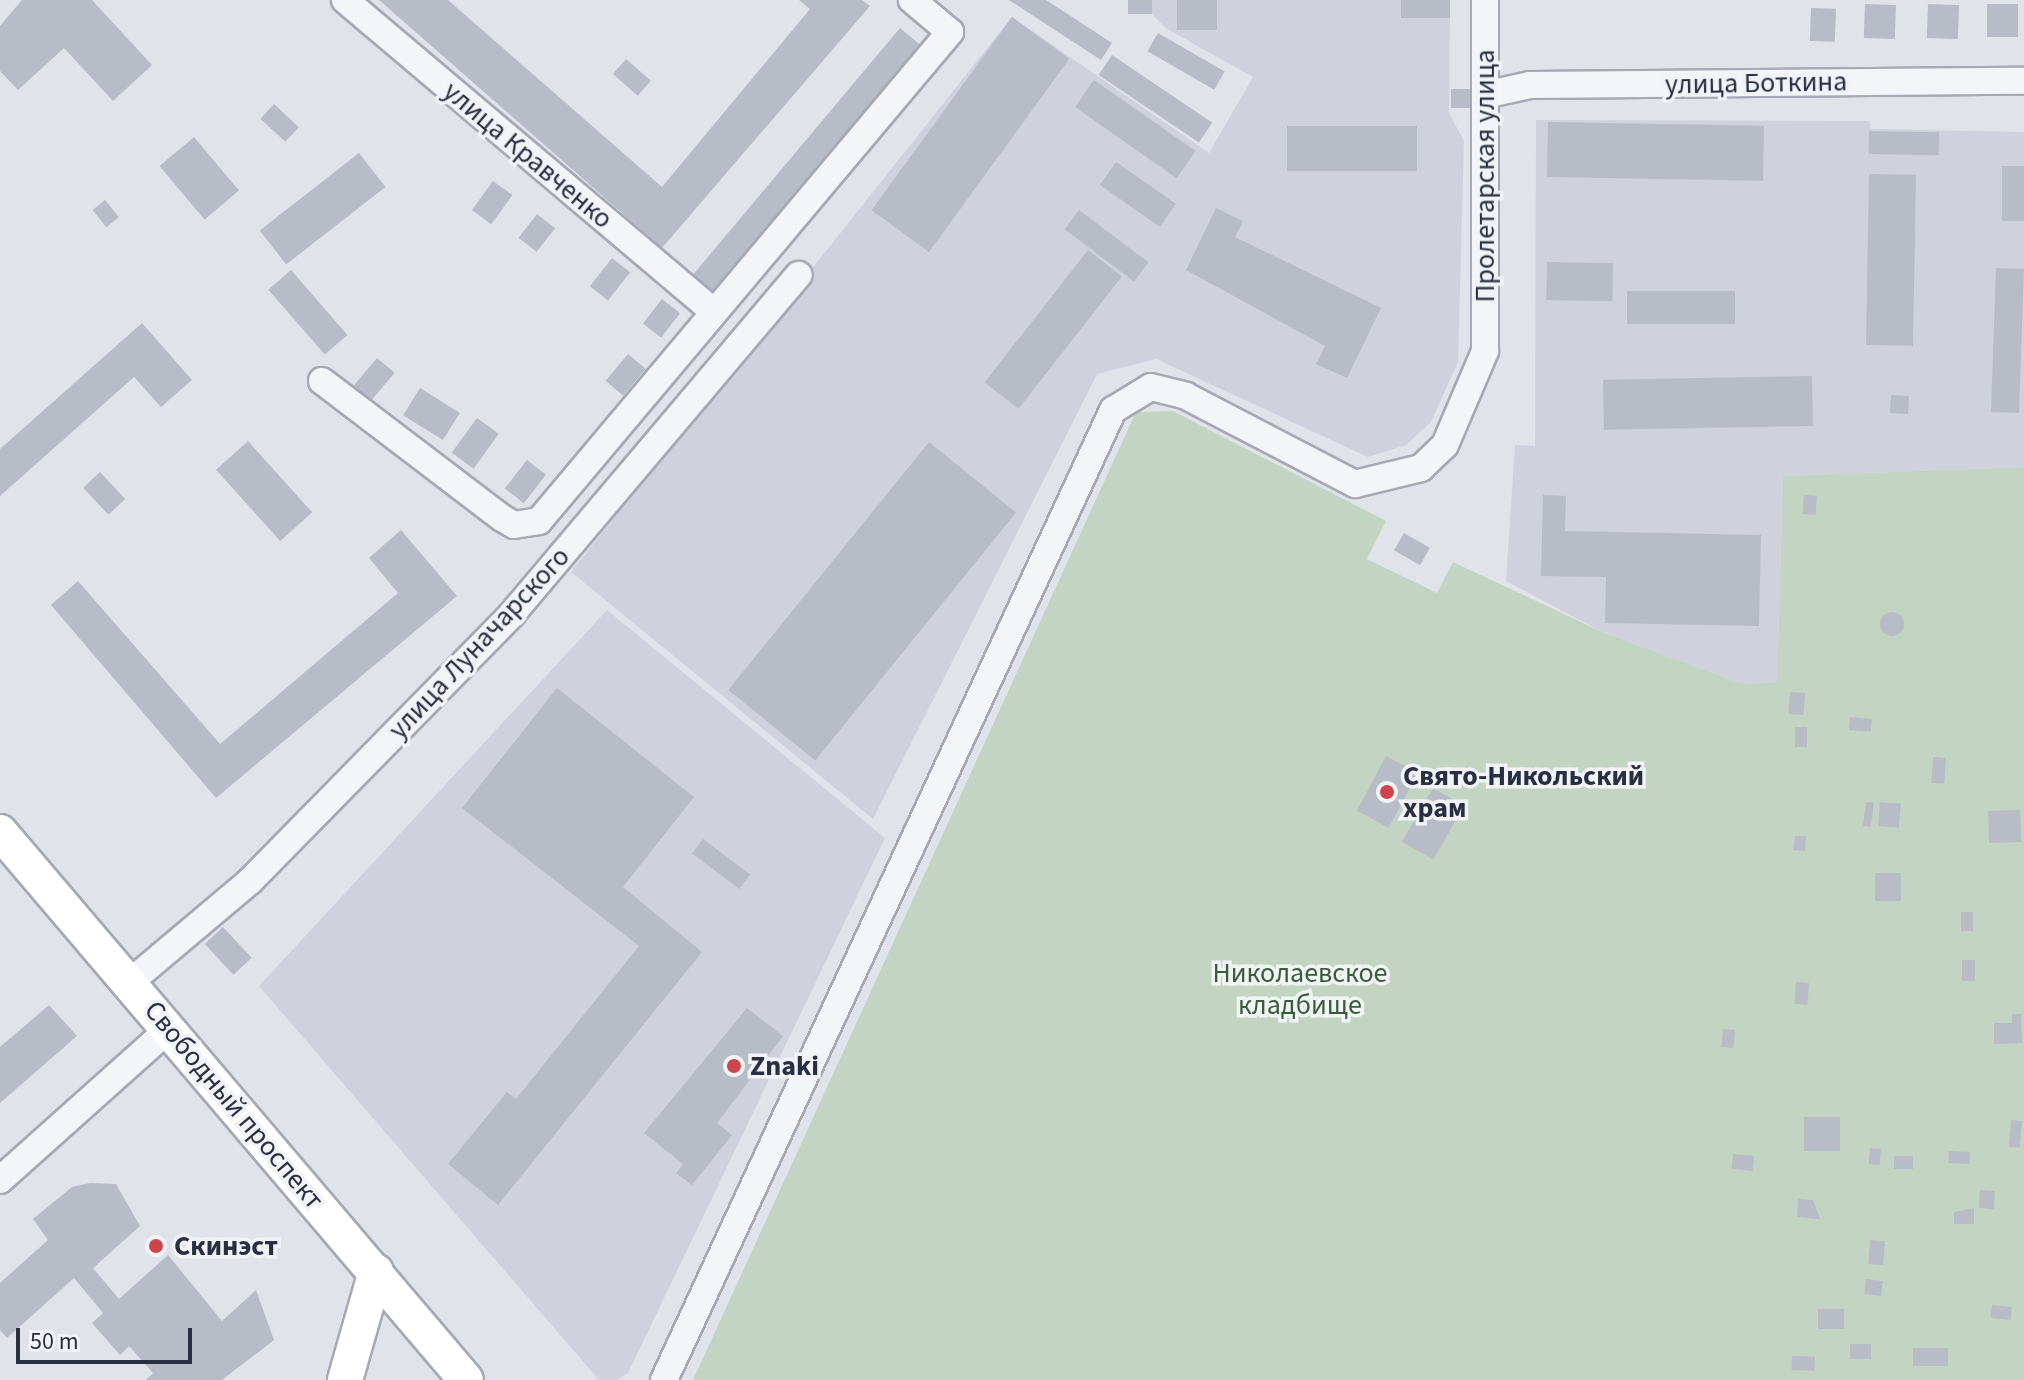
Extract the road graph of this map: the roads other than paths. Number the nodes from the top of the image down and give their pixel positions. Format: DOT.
graph roads {
  1 [pos="345,0"];
  2 [pos="912,0"];
  3 [pos="1485,0"];
  4 [pos="2024,81"];
  5 [pos="1489,94"];
  6 [pos="798,275"];
  7 [pos="712,310"];
  8 [pos="322,381"];
  9 [pos="0,832"];
  10 [pos="129,983"];
  11 [pos="169,1029"];
  12 [pos="0,1180"];
  13 [pos="376,1271"];
  14 [pos="345,1380"];
  15 [pos="466,1380"];
  16 [pos="664,1380"];
  1 -- 7 [label="street, улица Кравченко"];
  2 -- 7 [label="street, улица Луначарского"];
  3 -- 5 [label="street, Пролетарская улица"];
  4 -- 5 [label="street, улица Боткина"];
  5 -- 16 [label="street, Пролетарская улица"];
  6 -- 10 [label="street, улица Луначарского"];
  7 -- 8 [label="street, улица Луначарского"];
  9 -- 10 [label="main road, Свободный проспект"];
  10 -- 11 [label="main road, Свободный проспект"];
  11 -- 12 [label="street"];
  11 -- 13 [label="main road, Свободный проспект"];
  13 -- 14 [label="main road"];
  13 -- 15 [label="main road, Свободный проспект"];
}
